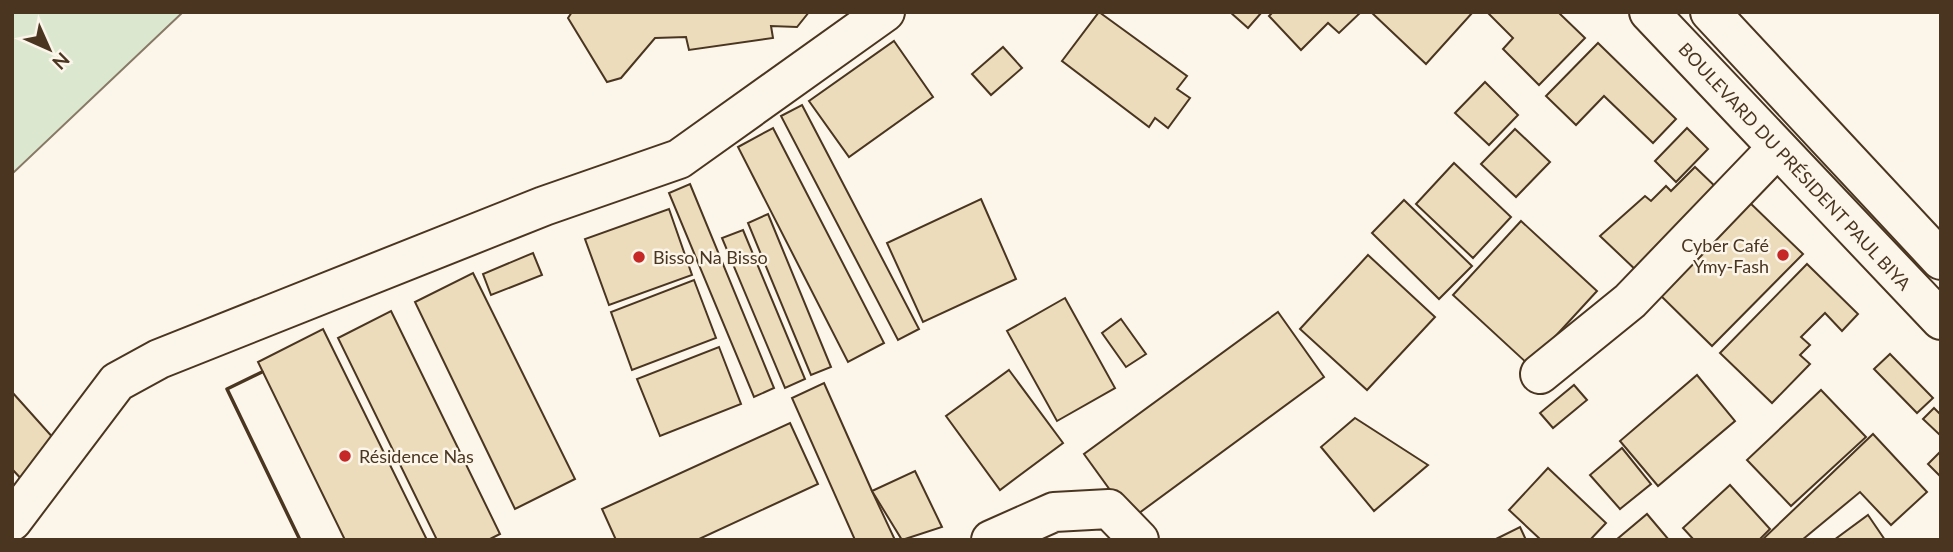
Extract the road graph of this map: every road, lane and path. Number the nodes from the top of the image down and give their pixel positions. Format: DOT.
graph roads {
  1 [pos="885,12"];
  2 [pos="1649,12"];
  3 [pos="1710,12"];
  4 [pos="1777,148"];
  5 [pos="1941,260"];
  6 [pos="1941,320"];
  7 [pos="1540,374"];
  8 [pos="12,521"];
  9 [pos="991,540"];
  10 [pos="1139,540"];
  1 -- 8 [label="street"];
  2 -- 4 [label="street, BOULEVARD DU PRÉSIDENT PAUL BIYA"];
  3 -- 5 [label="street"];
  4 -- 6 [label="street, BOULEVARD DU PRÉSIDENT PAUL BIYA"];
  4 -- 7 [label="street"];
  9 -- 10 [label="street"];
}
